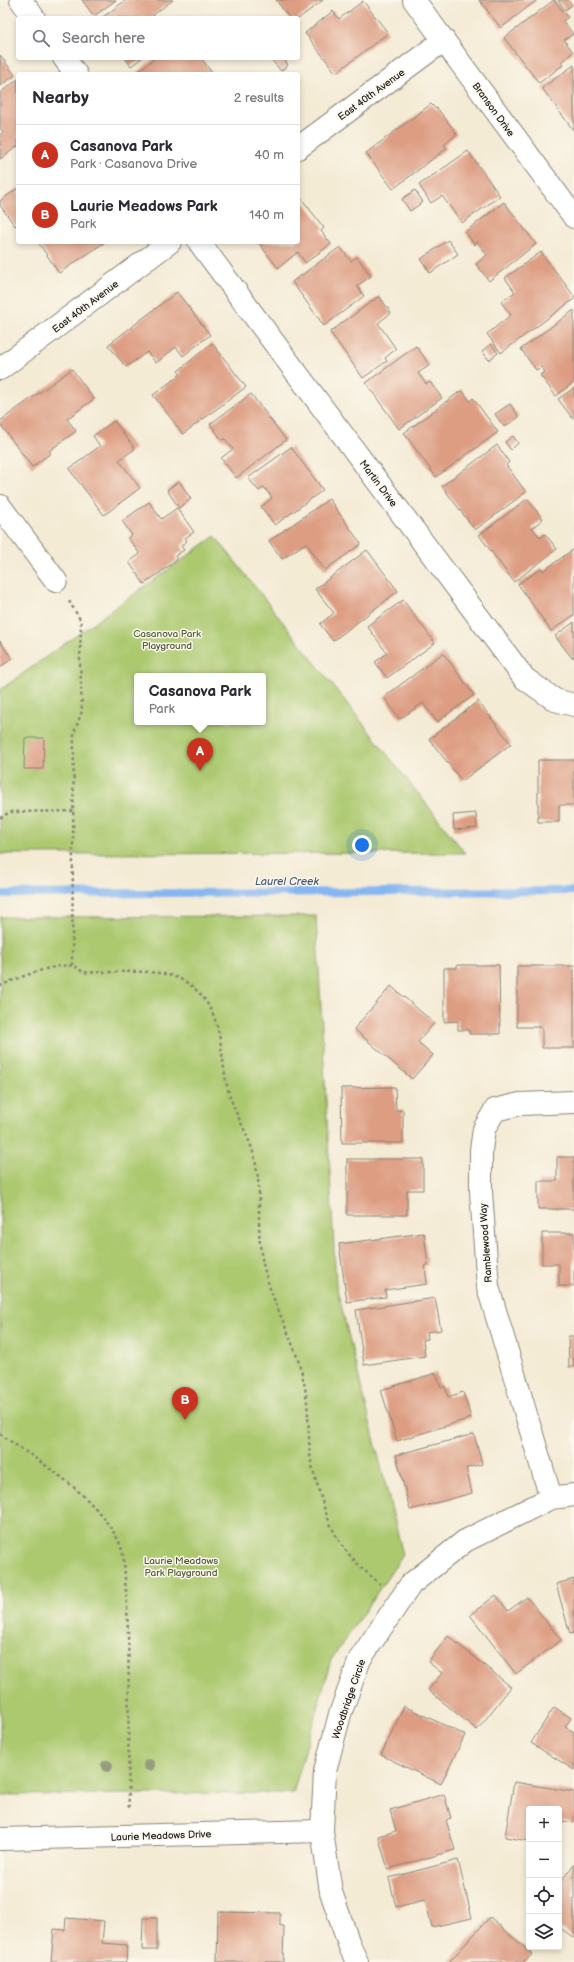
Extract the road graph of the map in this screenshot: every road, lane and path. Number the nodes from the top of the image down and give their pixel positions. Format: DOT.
graph roads {
  1 [pos="21,0"];
  2 [pos="414,0"];
  3 [pos="33,16"];
  4 [pos="444,40"];
  5 [pos="66,60"];
  6 [pos="74,72"];
  7 [pos="300,147"];
  8 [pos="574,217"];
  9 [pos="167,244"];
  10 [pos="200,244"];
  11 [pos="0,369"];
  12 [pos="0,506"];
  13 [pos="56,581"];
  14 [pos="574,705"];
  15 [pos="74,811"];
  16 [pos="0,818"];
  17 [pos="72,966"];
  18 [pos="0,986"];
  19 [pos="574,1102"];
  20 [pos="0,1434"];
  21 [pos="574,1495"];
  22 [pos="551,1498"];
  23 [pos="399,1600"];
  24 [pos="322,1830"];
  25 [pos="130,1836"];
  26 [pos="0,1839"];
  27 [pos="357,1962"];
  1 -- 3 [label="street"];
  2 -- 4 [label="street, Branson Drive"];
  4 -- 7 [label="street, East 40th Avenue"];
  4 -- 8 [label="street, Branson Drive"];
  5 -- 6 [label="street"];
  9 -- 11 [label="street, East 40th Avenue"];
  10 -- 14 [label="street, Martin Drive"];
  12 -- 13 [label="street"];
  13 -- 15 [label="path"];
  15 -- 16 [label="path"];
  15 -- 17 [label="path"];
  17 -- 18 [label="path"];
  17 -- 23 [label="path"];
  19 -- 22 [label="street, Ramblewood Way"];
  20 -- 25 [label="path"];
  21 -- 22 [label="street, Woodbridge Circle"];
  22 -- 23 [label="street, Woodbridge Circle"];
  23 -- 24 [label="street, Woodbridge Circle"];
  24 -- 25 [label="street, Laurie Meadows Drive"];
  24 -- 27 [label="street, Woodbridge Circle"];
  25 -- 26 [label="street, Laurie Meadows Drive"];
}
